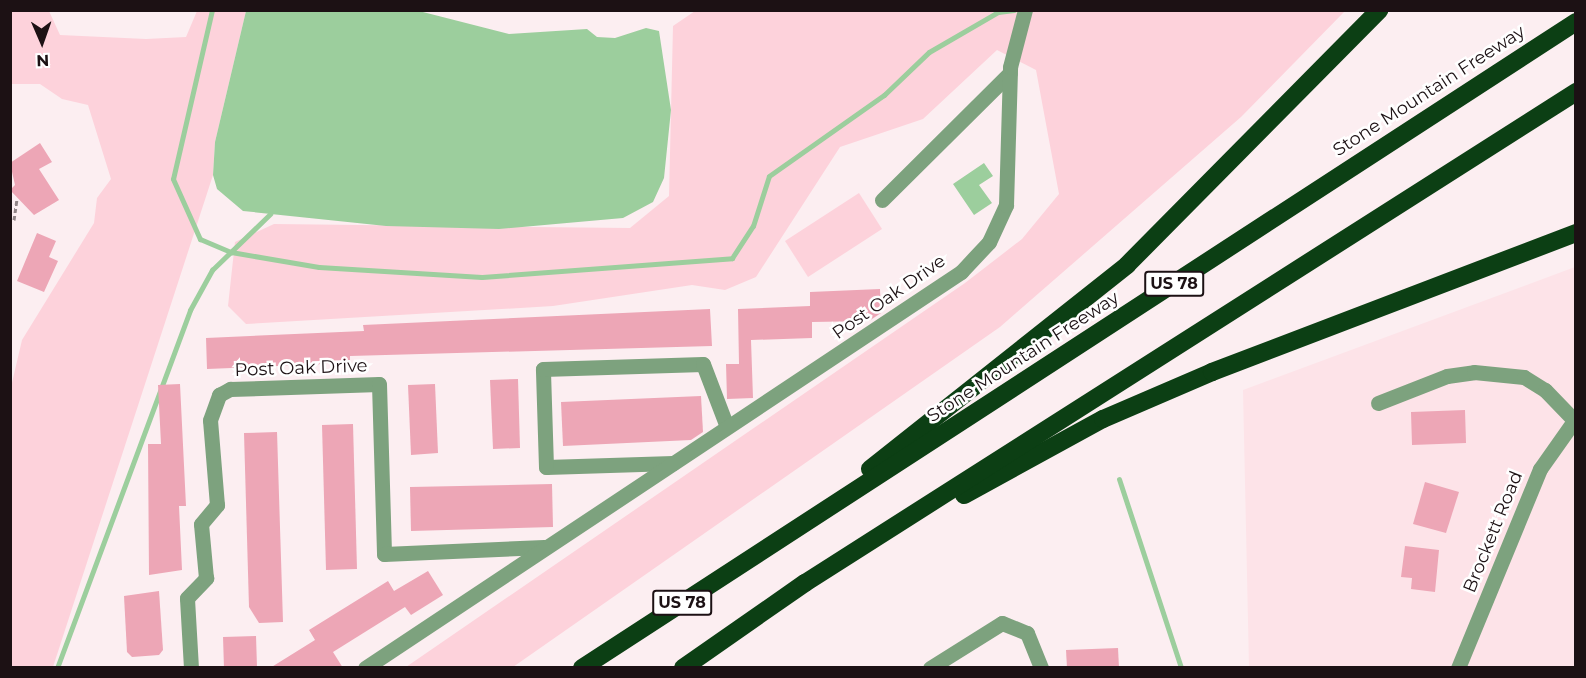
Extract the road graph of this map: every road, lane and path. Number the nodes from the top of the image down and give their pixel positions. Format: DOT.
graph roads {
  1 [pos="1025,10"];
  2 [pos="1379,10"];
  3 [pos="1575,22"];
  4 [pos="1010,74"];
  5 [pos="1575,92"];
  6 [pos="17,199"];
  7 [pos="882,200"];
  8 [pos="14,220"];
  9 [pos="1575,233"];
  10 [pos="1378,403"];
  11 [pos="1574,419"];
  12 [pos="727,428"];
  13 [pos="673,463"];
  14 [pos="771,545"];
  15 [pos="545,547"];
  16 [pos="805,583"];
  17 [pos="190,668"];
  18 [pos="365,668"];
  19 [pos="582,668"];
  20 [pos="683,668"];
  21 [pos="930,668"];
  22 [pos="1041,668"];
  23 [pos="1458,668"];
  1 -- 4 [label="street, Post Oak Drive"];
  2 -- 14 [label="highway"];
  3 -- 14 [label="highway, Stone Mountain Freeway / US 78"];
  4 -- 7 [label="street"];
  4 -- 12 [label="street, Post Oak Drive"];
  5 -- 16 [label="highway, US 78"];
  6 -- 8 [label="path"];
  9 -- 16 [label="highway"];
  10 -- 11 [label="street"];
  11 -- 23 [label="street, Brockett Road"];
  12 -- 13 [label="street, Post Oak Drive"];
  12 -- 13 [label="street"];
  13 -- 15 [label="street, Post Oak Drive"];
  14 -- 19 [label="highway, Stone Mountain Freeway / US 78"];
  15 -- 17 [label="street, Post Oak Drive"];
  15 -- 18 [label="street, Post Oak Drive"];
  16 -- 20 [label="highway, US 78"];
  21 -- 22 [label="street"];
}
